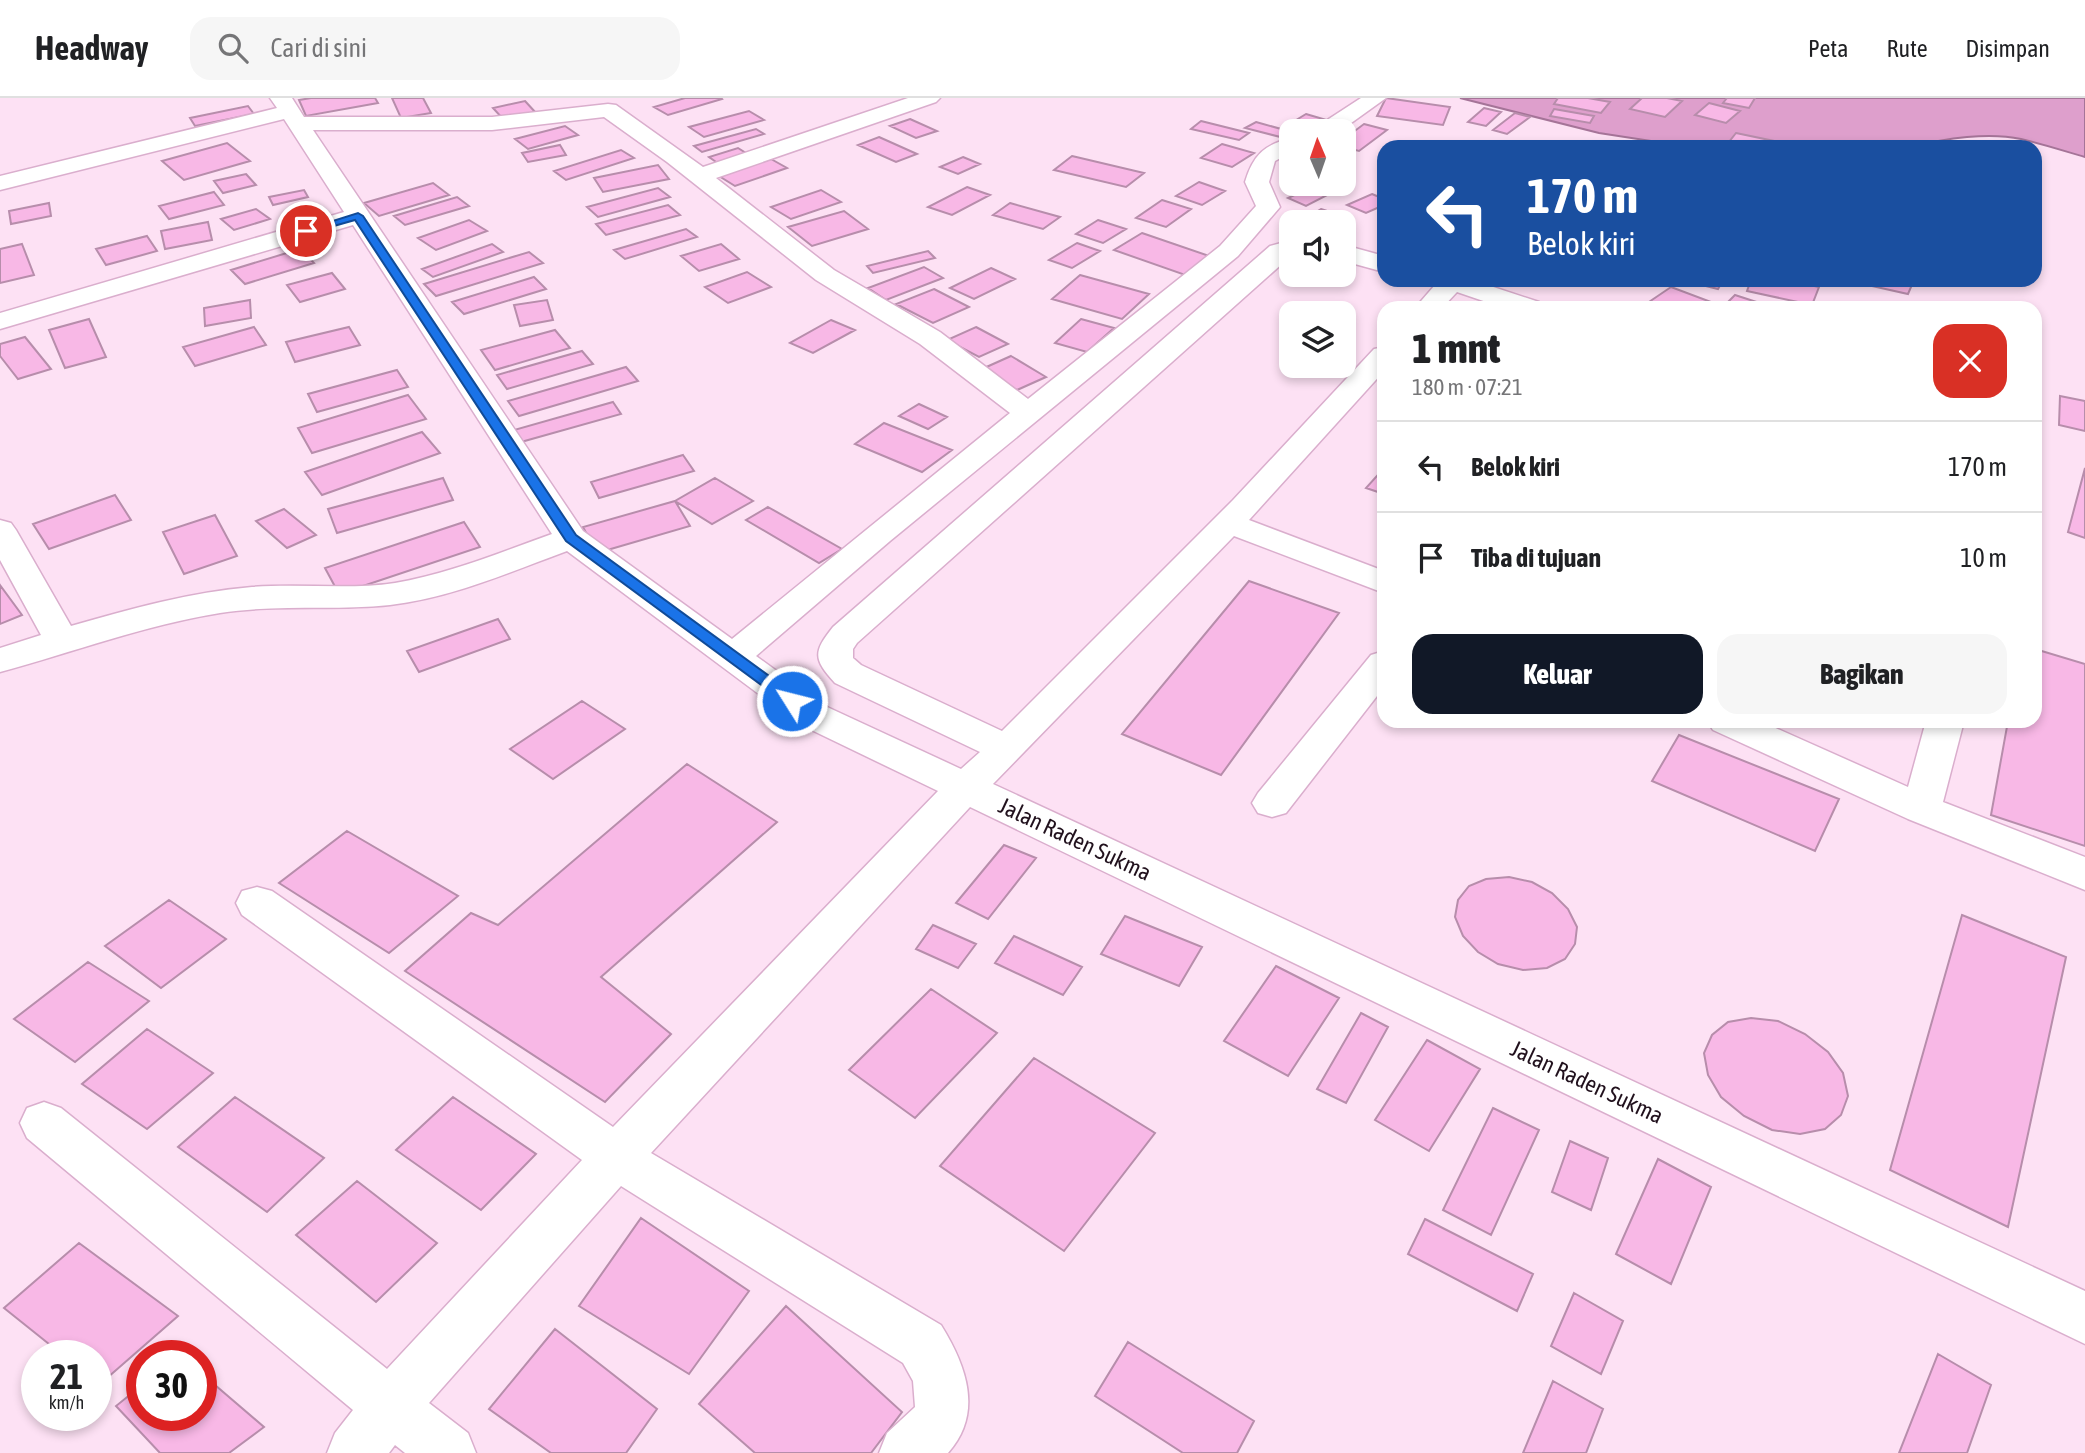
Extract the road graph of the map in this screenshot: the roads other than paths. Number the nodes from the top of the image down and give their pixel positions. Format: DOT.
graph roads {
  1 [pos="929,98"];
  2 [pos="1375,98"];
  3 [pos="599,104"];
  4 [pos="289,111"];
  5 [pos="1344,119"];
  6 [pos="1279,147"];
  7 [pos="700,176"];
  8 [pos="0,183"];
  9 [pos="358,216"];
  10 [pos="1279,251"];
  11 [pos="1356,256"];
  12 [pos="1377,262"];
  13 [pos="1466,287"];
  14 [pos="1509,301"];
  15 [pos="0,321"];
  16 [pos="1377,363"];
  17 [pos="1028,413"];
  18 [pos="1228,523"];
  19 [pos="0,530"];
  20 [pos="571,538"];
  21 [pos="1377,580"];
  22 [pos="61,640"];
  23 [pos="733,657"];
  24 [pos="0,660"];
  25 [pos="1377,672"];
  26 [pos="1742,728"];
  27 [pos="1943,728"];
  28 [pos="1007,749"];
  29 [pos="965,787"];
  30 [pos="1272,803"];
  31 [pos="1922,809"];
  32 [pos="2085,874"];
  33 [pos="257,904"];
  34 [pos="44,1123"];
  35 [pos="616,1157"];
  36 [pos="2085,1318"];
  37 [pos="389,1407"];
  38 [pos="355,1453"];
  39 [pos="448,1453"];
  40 [pos="907,1453"];
  1 -- 7 [label="street"];
  2 -- 5 [label="street"];
  3 -- 4 [label="street"];
  3 -- 7 [label="street"];
  4 -- 8 [label="street"];
  4 -- 9 [label="street, Jalan Raden Sukma"];
  6 -- 17 [label="street"];
  7 -- 17 [label="street"];
  9 -- 15 [label="street"];
  9 -- 20 [label="street, Jalan Raden Sukma"];
  10 -- 28 [label="street"];
  11 -- 12 [label="street"];
  13 -- 14 [label="street"];
  16 -- 18 [label="street"];
  17 -- 23 [label="street"];
  18 -- 21 [label="street"];
  18 -- 28 [label="street"];
  19 -- 22 [label="street"];
  20 -- 22 [label="street"];
  20 -- 23 [label="street, Jalan Raden Sukma"];
  22 -- 24 [label="street"];
  23 -- 29 [label="street, Jalan Raden Sukma"];
  25 -- 30 [label="street"];
  26 -- 31 [label="street"];
  27 -- 31 [label="street"];
  28 -- 29 [label="street"];
  29 -- 35 [label="street"];
  29 -- 36 [label="street, Jalan Raden Sukma"];
  31 -- 32 [label="street"];
  33 -- 35 [label="street"];
  34 -- 37 [label="street"];
  35 -- 37 [label="street"];
  35 -- 40 [label="street"];
  37 -- 38 [label="street"];
  37 -- 39 [label="street"];
}
